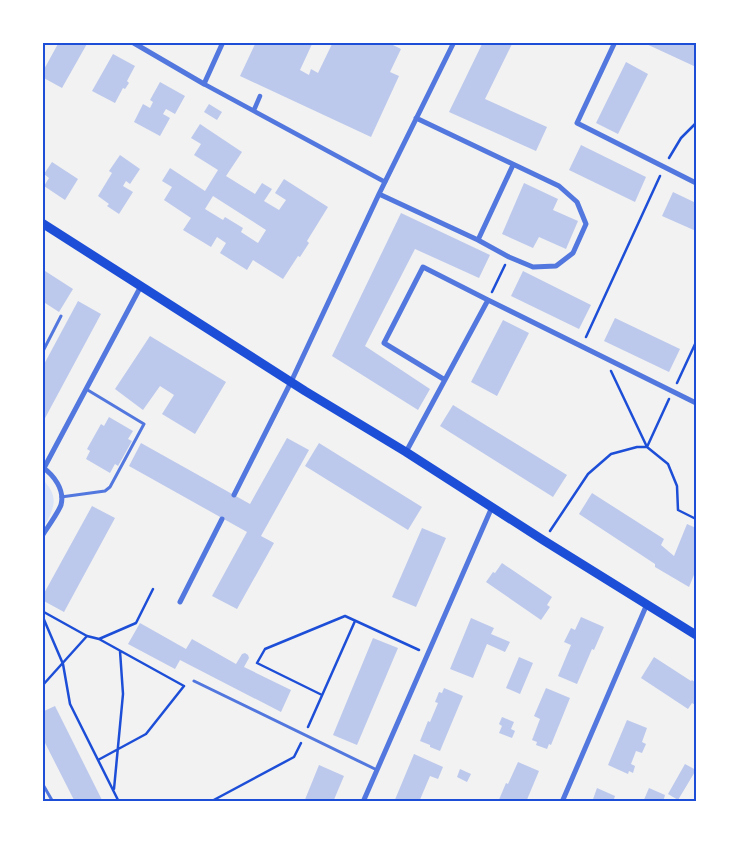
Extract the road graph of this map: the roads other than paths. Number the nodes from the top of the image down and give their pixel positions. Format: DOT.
graph roads {
  1 [pos="132,42"];
  2 [pos="223,42"];
  3 [pos="454,42"];
  4 [pos="615,42"];
  5 [pos="204,84"];
  6 [pos="260,96"];
  7 [pos="254,110"];
  8 [pos="416,118"];
  9 [pos="513,165"];
  10 [pos="384,182"];
  11 [pos="696,183"];
  12 [pos="379,194"];
  13 [pos="42,223"];
  14 [pos="478,240"];
  15 [pos="141,286"];
  16 [pos="488,300"];
  17 [pos="61,316"];
  18 [pos="42,353"];
  19 [pos="445,380"];
  20 [pos="291,382"];
  21 [pos="86,389"];
  22 [pos="696,403"];
  23 [pos="406,452"];
  24 [pos="43,468"];
  25 [pos="234,495"];
  26 [pos="61,497"];
  27 [pos="492,507"];
  28 [pos="222,519"];
  29 [pos="42,536"];
  30 [pos="180,602"];
  31 [pos="647,604"];
  32 [pos="695,631"];
  33 [pos="194,682"];
  34 [pos="377,770"];
  35 [pos="42,783"];
  36 [pos="53,802"];
  37 [pos="363,802"];
  38 [pos="562,802"];
  1 -- 5 [label="street"];
  2 -- 5 [label="street"];
  3 -- 8 [label="street"];
  4 -- 11 [label="street"];
  5 -- 7 [label="street"];
  6 -- 7 [label="street"];
  7 -- 10 [label="street"];
  8 -- 9 [label="street"];
  8 -- 10 [label="street"];
  9 -- 14 [label="street"];
  9 -- 14 [label="street"];
  10 -- 12 [label="street"];
  12 -- 14 [label="street"];
  12 -- 20 [label="street"];
  13 -- 15 [label="main road"];
  15 -- 20 [label="main road"];
  15 -- 21 [label="street"];
  16 -- 19 [label="street"];
  16 -- 19 [label="street"];
  16 -- 22 [label="street"];
  17 -- 18 [label="lane"];
  19 -- 23 [label="street"];
  20 -- 23 [label="main road"];
  20 -- 25 [label="street"];
  21 -- 24 [label="street"];
  21 -- 26 [label="lane"];
  23 -- 27 [label="main road"];
  24 -- 26 [label="street"];
  26 -- 29 [label="street"];
  27 -- 31 [label="main road"];
  27 -- 34 [label="street"];
  28 -- 30 [label="street"];
  31 -- 32 [label="main road"];
  31 -- 38 [label="street"];
  33 -- 34 [label="lane"];
  34 -- 37 [label="street"];
  35 -- 36 [label="lane"];
}
